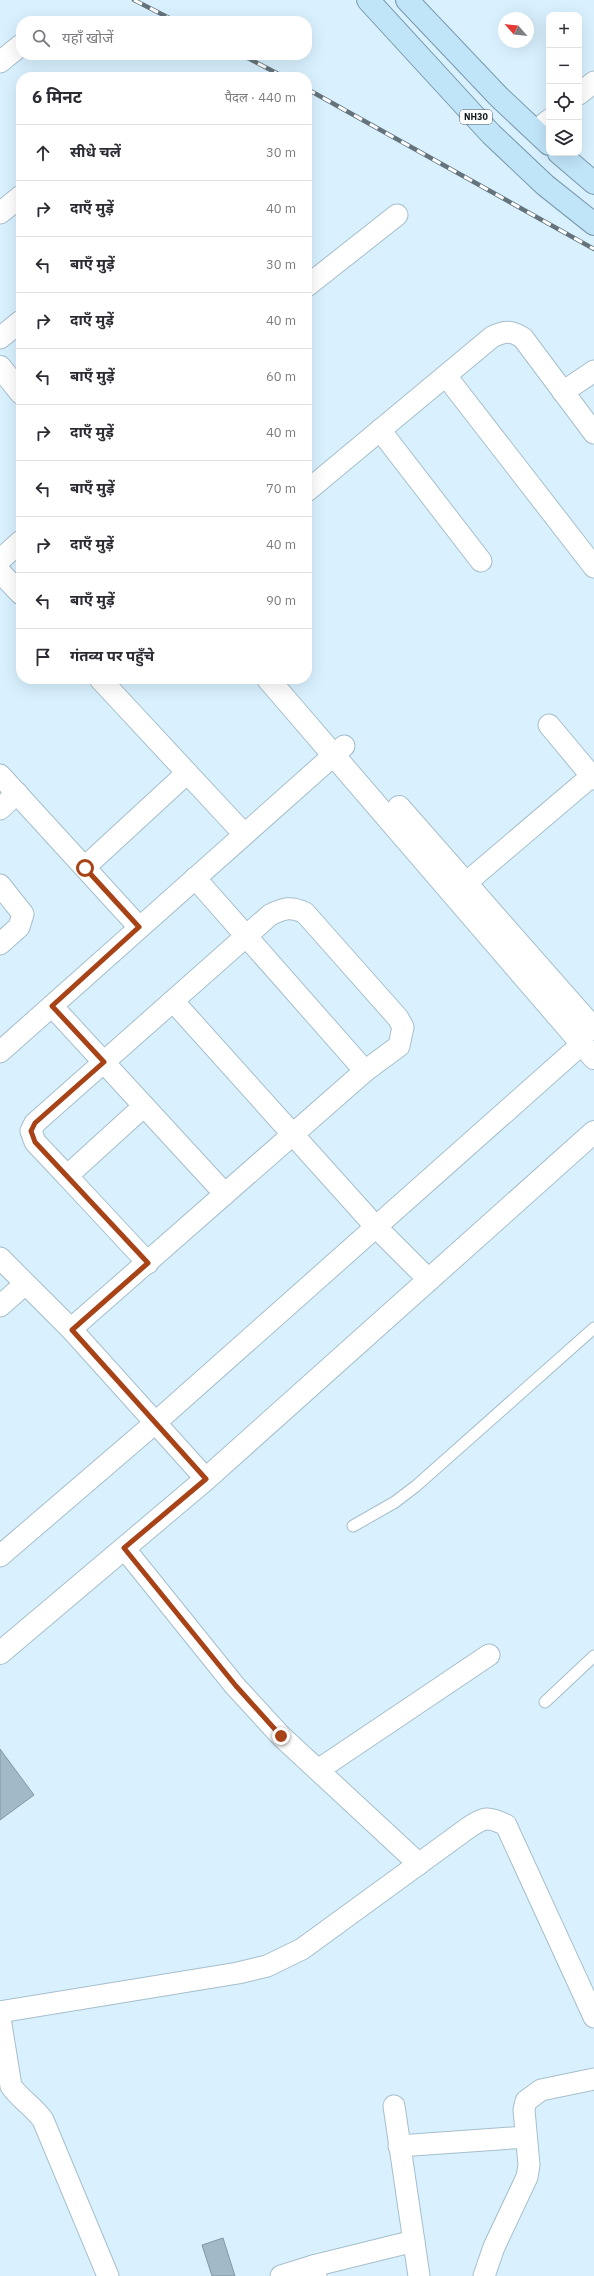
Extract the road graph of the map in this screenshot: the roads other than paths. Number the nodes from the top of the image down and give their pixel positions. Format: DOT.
graph roads {
  1 [pos="368,0"];
  2 [pos="407,0"];
  3 [pos="16,49"];
  4 [pos="0,62"];
  5 [pos="594,82"];
  6 [pos="582,92"];
  7 [pos="544,132"];
  8 [pos="562,156"];
  9 [pos="594,183"];
  10 [pos="16,200"];
  11 [pos="0,213"];
  12 [pos="397,215"];
  13 [pos="594,224"];
  14 [pos="312,282"];
  15 [pos="16,325"];
  16 [pos="0,338"];
  17 [pos="0,351"];
  18 [pos="0,367"];
  19 [pos="16,370"];
  20 [pos="594,371"];
  21 [pos="446,376"];
  22 [pos="16,387"];
  23 [pos="563,392"];
  24 [pos="380,430"];
  25 [pos="594,433"];
  26 [pos="312,487"];
  27 [pos="16,546"];
  28 [pos="0,560"];
  29 [pos="481,562"];
  30 [pos="594,567"];
  31 [pos="0,572"];
  32 [pos="16,589"];
  33 [pos="105,684"];
  34 [pos="273,684"];
  35 [pos="289,684"];
  36 [pos="549,725"];
  37 [pos="339,750"];
  38 [pos="187,773"];
  39 [pos="0,775"];
  40 [pos="593,776"];
  41 [pos="16,793"];
  42 [pos="0,809"];
  43 [pos="244,834"];
  44 [pos="85,868"];
  45 [pos="195,878"];
  46 [pos="0,884"];
  47 [pos="459,888"];
  48 [pos="139,927"];
  49 [pos="247,936"];
  50 [pos="0,944"];
  51 [pos="173,1001"];
  52 [pos="52,1006"];
  53 [pos="590,1044"];
  54 [pos="0,1052"];
  55 [pos="104,1062"];
  56 [pos="365,1071"];
  57 [pos="144,1106"];
  58 [pos="594,1132"];
  59 [pos="293,1135"];
  60 [pos="67,1176"];
  61 [pos="225,1194"];
  62 [pos="376,1227"];
  63 [pos="0,1258"];
  64 [pos="148,1263"];
  65 [pos="429,1280"];
  66 [pos="25,1284"];
  67 [pos="0,1306"];
  68 [pos="594,1328"];
  69 [pos="72,1330"];
  70 [pos="154,1423"];
  71 [pos="206,1479"];
  72 [pos="353,1526"];
  73 [pos="124,1548"];
  74 [pos="0,1556"];
  75 [pos="0,1653"];
  76 [pos="489,1655"];
  77 [pos="594,1656"];
  78 [pos="545,1702"];
  79 [pos="318,1770"];
  80 [pos="419,1864"];
  81 [pos="593,2011"];
  82 [pos="0,2012"];
  83 [pos="0,2018"];
  84 [pos="594,2079"];
  85 [pos="394,2106"];
  86 [pos="526,2137"];
  87 [pos="399,2146"];
  88 [pos="414,2241"];
  89 [pos="314,2271"];
  90 [pos="108,2276"];
  91 [pos="282,2276"];
  92 [pos="419,2276"];
  93 [pos="484,2276"];
  1 -- 13 [label="highway, NH30"];
  2 -- 7 [label="highway, NH30"];
  3 -- 4 [label="street"];
  5 -- 6 [label="street"];
  8 -- 9 [label="highway"];
  10 -- 11 [label="street"];
  12 -- 14 [label="street"];
  15 -- 16 [label="street"];
  17 -- 19 [label="main road"];
  18 -- 22 [label="main road"];
  20 -- 23 [label="street"];
  21 -- 23 [label="street"];
  21 -- 24 [label="street"];
  21 -- 30 [label="street"];
  23 -- 25 [label="street"];
  24 -- 26 [label="street"];
  24 -- 29 [label="street"];
  27 -- 28 [label="street"];
  31 -- 32 [label="street"];
  33 -- 38 [label="street"];
  34 -- 37 [label="main road"];
  35 -- 37 [label="main road"];
  36 -- 40 [label="street"];
  37 -- 43 [label="street"];
  37 -- 47 [label="main road"];
  38 -- 43 [label="street"];
  38 -- 44 [label="street"];
  39 -- 41 [label="street"];
  40 -- 47 [label="street"];
  41 -- 42 [label="street"];
  41 -- 44 [label="street"];
  43 -- 45 [label="street"];
  44 -- 48 [label="street"];
  45 -- 48 [label="street"];
  45 -- 49 [label="street"];
  46 -- 50 [label="street"];
  47 -- 53 [label="main road"];
  48 -- 52 [label="street"];
  49 -- 51 [label="street"];
  49 -- 56 [label="street"];
  49 -- 56 [label="street"];
  51 -- 55 [label="street"];
  51 -- 59 [label="street"];
  52 -- 54 [label="street"];
  52 -- 55 [label="street"];
  53 -- 62 [label="street"];
  55 -- 57 [label="street"];
  55 -- 60 [label="street"];
  56 -- 59 [label="street"];
  57 -- 60 [label="street"];
  57 -- 61 [label="street"];
  58 -- 65 [label="main road"];
  59 -- 61 [label="street"];
  59 -- 62 [label="street"];
  60 -- 64 [label="street"];
  61 -- 64 [label="street"];
  62 -- 65 [label="street"];
  62 -- 70 [label="street"];
  63 -- 66 [label="street"];
  64 -- 69 [label="street"];
  65 -- 71 [label="main road"];
  66 -- 67 [label="street"];
  66 -- 69 [label="street"];
  68 -- 72 [label="lane"];
  69 -- 70 [label="street"];
  70 -- 71 [label="street"];
  70 -- 74 [label="street"];
  71 -- 73 [label="main road"];
  73 -- 75 [label="main road"];
  73 -- 79 [label="street"];
  76 -- 79 [label="street"];
  77 -- 78 [label="lane"];
  79 -- 80 [label="street"];
  80 -- 81 [label="street"];
  80 -- 82 [label="street"];
  83 -- 90 [label="street"];
  84 -- 86 [label="street"];
  85 -- 87 [label="street"];
  86 -- 87 [label="street"];
  86 -- 93 [label="street"];
  87 -- 88 [label="street"];
  88 -- 89 [label="street"];
  88 -- 92 [label="street"];
  89 -- 91 [label="street"];
}
